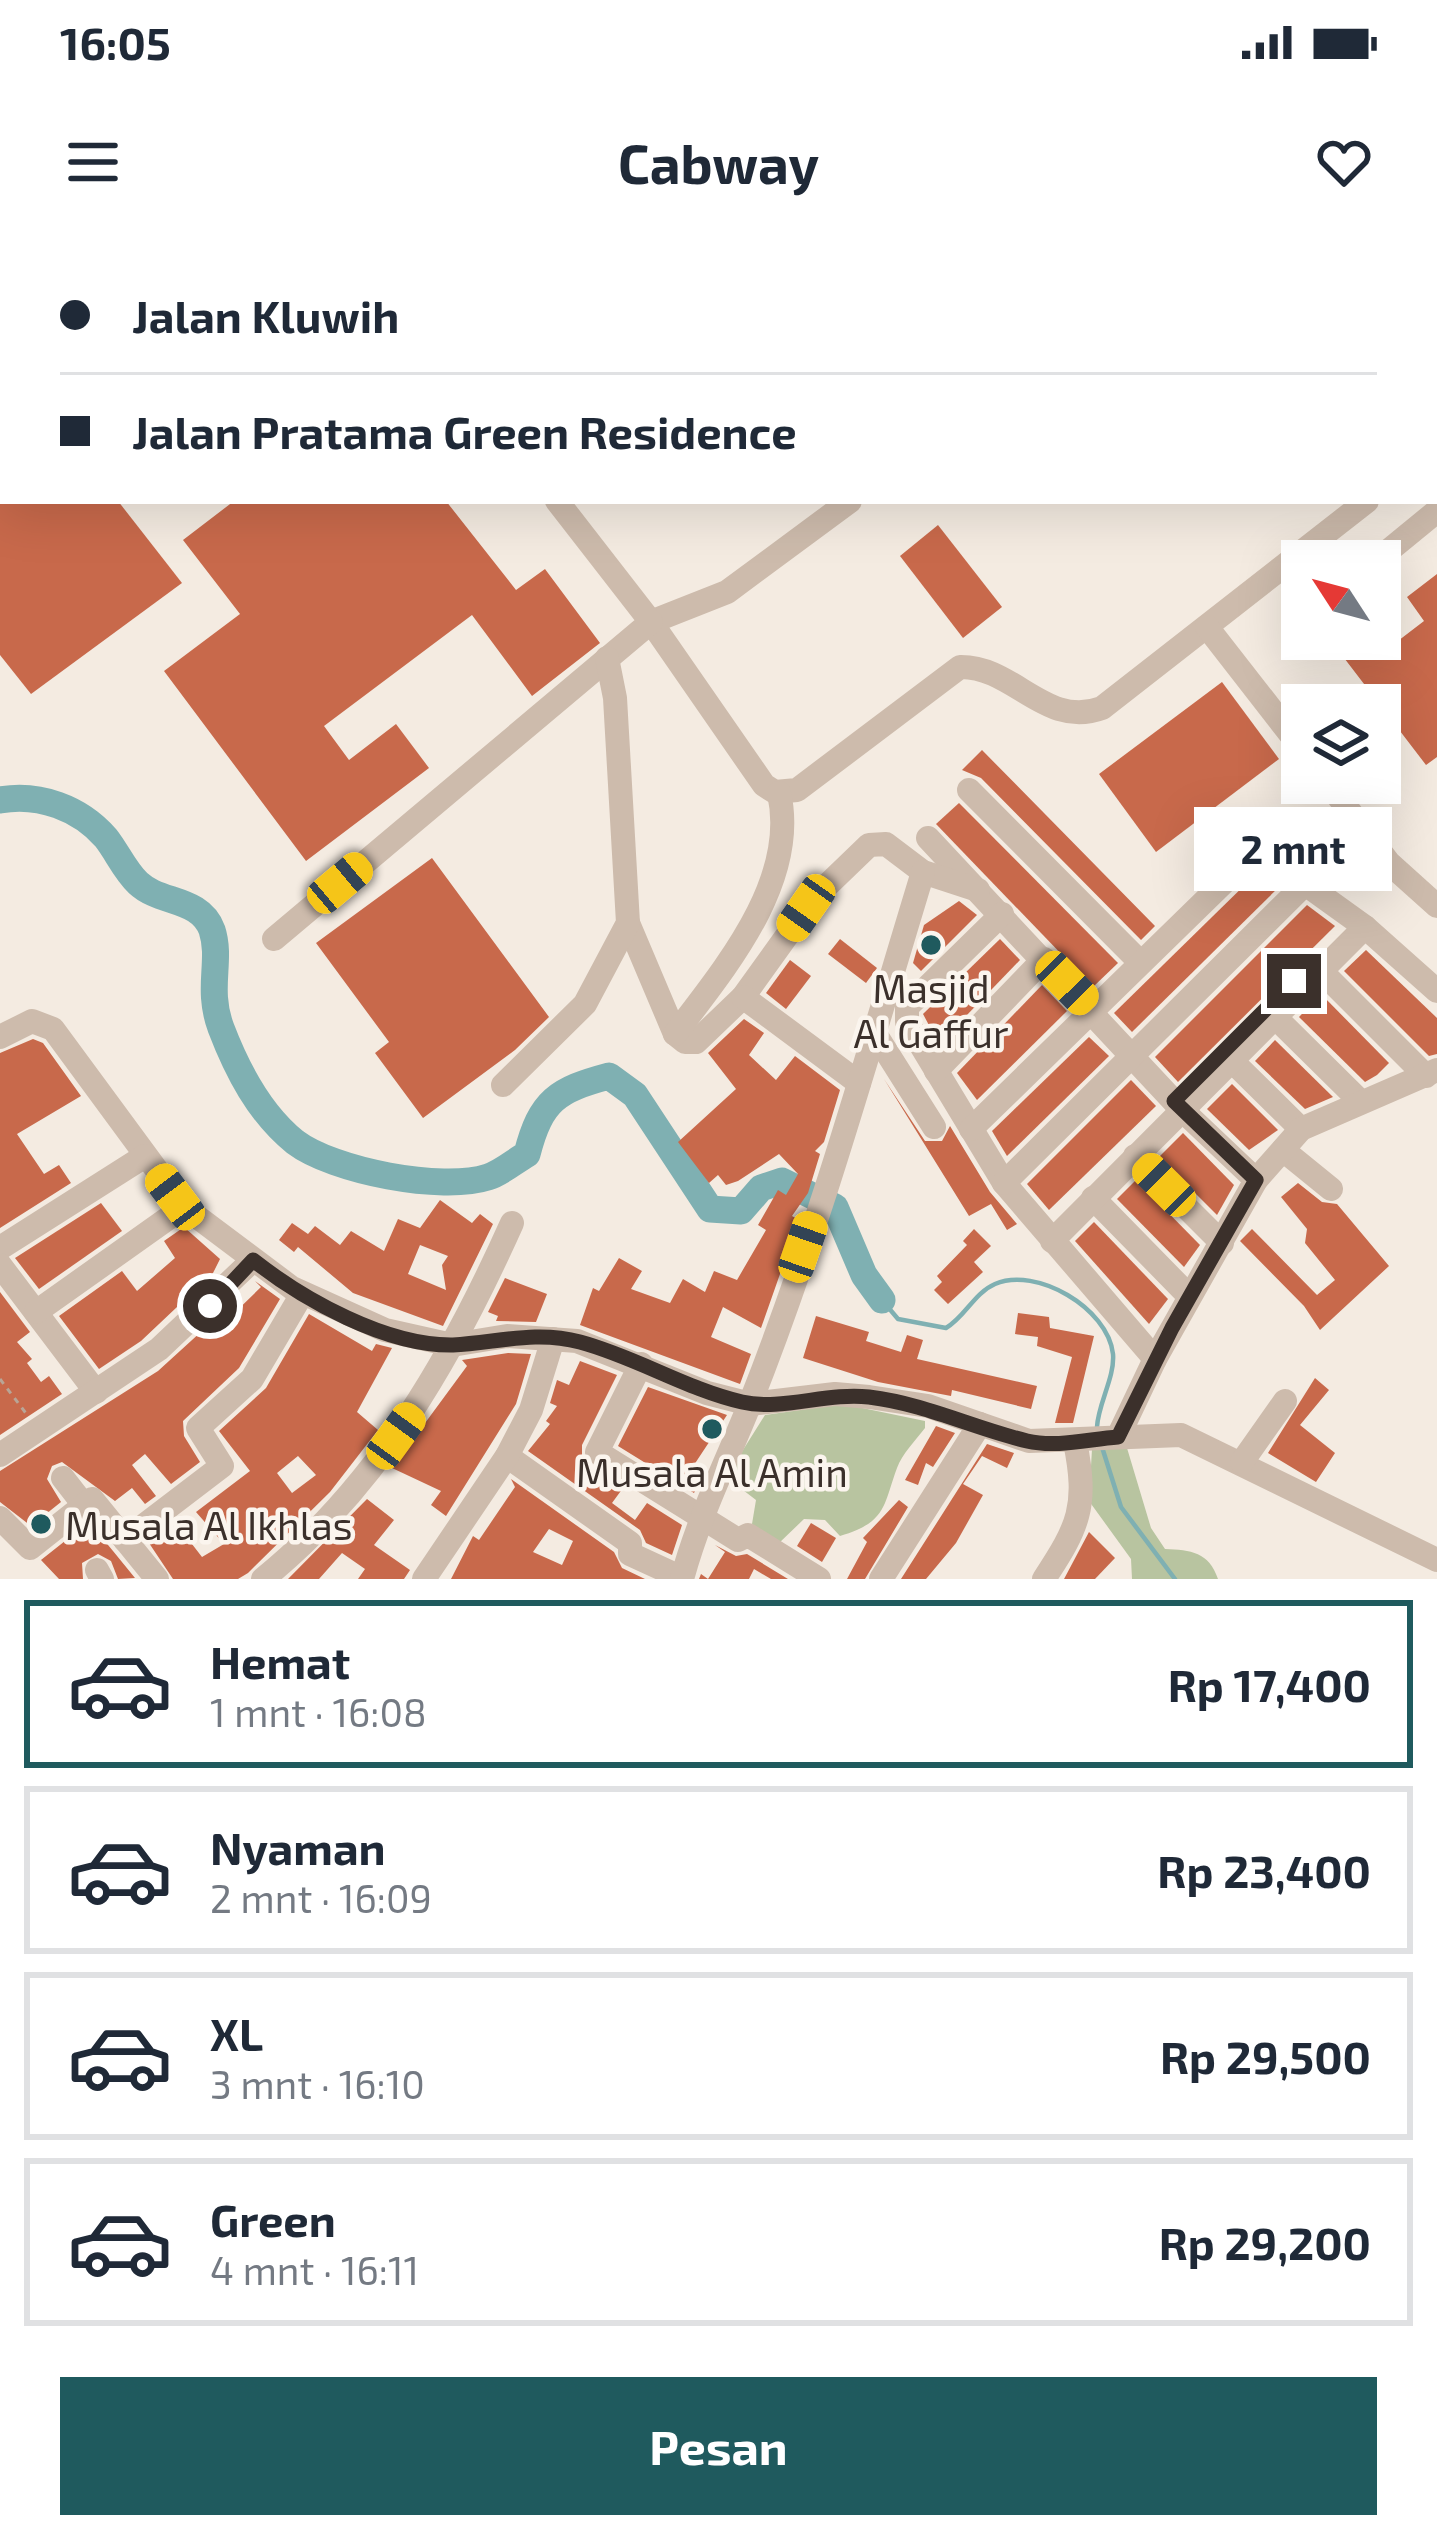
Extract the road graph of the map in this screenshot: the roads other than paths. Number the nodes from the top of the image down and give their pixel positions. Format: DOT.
graph roads {
  1 [pos="559,504"];
  2 [pos="846,504"];
  3 [pos="1363,504"];
  4 [pos="1437,511"];
  5 [pos="1401,541"];
  6 [pos="651,622"];
  7 [pos="1207,627"];
  8 [pos="607,658"];
  9 [pos="1281,722"];
  10 [pos="969,790"];
  11 [pos="779,793"];
  12 [pos="1344,804"];
  13 [pos="928,838"];
  14 [pos="923,872"];
  15 [pos="1305,884"];
  16 [pos="978,890"];
  17 [pos="1437,906"];
  18 [pos="1002,914"];
  19 [pos="628,923"];
  20 [pos="1360,924"];
  21 [pos="274,939"];
  22 [pos="1044,959"];
  23 [pos="1138,962"];
  24 [pos="1321,971"];
  25 [pos="1437,991"];
  26 [pos="743,997"];
  27 [pos="1091,1008"];
  28 [pos="1275,1016"];
  29 [pos="874,1032"];
  30 [pos="675,1034"];
  31 [pos="0,1037"];
  32 [pos="1134,1053"];
  33 [pos="1231,1060"];
  34 [pos="936,1071"];
  35 [pos="1432,1073"];
  36 [pos="859,1083"];
  37 [pos="503,1085"];
  38 [pos="1359,1100"];
  39 [pos="1178,1105"];
  40 [pos="934,1127"];
  41 [pos="971,1129"];
  42 [pos="1301,1130"];
  43 [pos="1283,1150"];
  44 [pos="145,1156"];
  45 [pos="1135,1156"];
  46 [pos="1256,1180"];
  47 [pos="1004,1183"];
  48 [pos="1331,1189"];
  49 [pos="1095,1191"];
  50 [pos="184,1207"];
  51 [pos="512,1222"];
  52 [pos="1048,1236"];
  53 [pos="1222,1244"];
  54 [pos="0,1248"];
  55 [pos="253,1260"];
  56 [pos="0,1266"];
  57 [pos="302,1294"];
  58 [pos="1189,1296"];
  59 [pos="36,1312"];
  60 [pos="553,1339"];
  61 [pos="452,1345"];
  62 [pos="1155,1359"];
  63 [pos="640,1364"];
  64 [pos="96,1392"];
  65 [pos="1286,1401"];
  66 [pos="750,1404"];
  67 [pos="980,1424"];
  68 [pos="1098,1439"];
  69 [pos="0,1455"];
  70 [pos="507,1456"];
  71 [pos="1242,1462"];
  72 [pos="63,1478"];
  73 [pos="83,1505"];
  74 [pos="0,1518"];
  75 [pos="698,1520"];
  76 [pos="125,1540"];
  77 [pos="1437,1560"];
  78 [pos="269,1577"];
  79 [pos="158,1579"];
  80 [pos="424,1579"];
  81 [pos="682,1579"];
  82 [pos="819,1579"];
  83 [pos="881,1579"];
  84 [pos="1045,1579"];
  1 -- 6 [label="street"];
  2 -- 6 [label="street"];
  3 -- 7 [label="street"];
  4 -- 5 [label="street"];
  6 -- 8 [label="street"];
  6 -- 11 [label="street"];
  7 -- 9 [label="street"];
  7 -- 11 [label="street"];
  8 -- 19 [label="street"];
  8 -- 21 [label="street"];
  10 -- 23 [label="street"];
  11 -- 30 [label="street"];
  12 -- 17 [label="street"];
  13 -- 16 [label="street"];
  14 -- 16 [label="street"];
  14 -- 26 [label="street"];
  14 -- 29 [label="street"];
  15 -- 20 [label="street"];
  15 -- 23 [label="street"];
  15 -- 32 [label="street"];
  16 -- 18 [label="street"];
  18 -- 22 [label="street"];
  18 -- 34 [label="street"];
  19 -- 30 [label="street"];
  19 -- 37 [label="street"];
  20 -- 24 [label="street"];
  20 -- 25 [label="street"];
  20 -- 39 [label="street"];
  22 -- 27 [label="street"];
  22 -- 34 [label="street"];
  23 -- 27 [label="street"];
  24 -- 28 [label="street"];
  24 -- 35 [label="street"];
  26 -- 30 [label="street"];
  26 -- 36 [label="street"];
  27 -- 32 [label="street"];
  27 -- 41 [label="street"];
  28 -- 33 [label="street"];
  28 -- 38 [label="street"];
  29 -- 36 [label="street"];
  29 -- 40 [label="street"];
  31 -- 44 [label="street"];
  32 -- 39 [label="street"];
  32 -- 47 [label="street"];
  33 -- 39 [label="street"];
  33 -- 42 [label="street"];
  34 -- 41 [label="street"];
  35 -- 38 [label="street"];
  36 -- 66 [label="street"];
  38 -- 42 [label="street"];
  39 -- 45 [label="street"];
  39 -- 46 [label="street"];
  39 -- 49 [label="street"];
  41 -- 47 [label="street"];
  42 -- 43 [label="street"];
  43 -- 46 [label="street"];
  43 -- 48 [label="street"];
  44 -- 50 [label="street"];
  44 -- 54 [label="street"];
  45 -- 49 [label="street"];
  45 -- 53 [label="street"];
  46 -- 53 [label="street"];
  47 -- 52 [label="street"];
  49 -- 52 [label="street"];
  49 -- 58 [label="street"];
  50 -- 55 [label="street"];
  50 -- 59 [label="street"];
  51 -- 61 [label="street"];
  52 -- 62 [label="street"];
  53 -- 58 [label="street"];
  55 -- 57 [label="street"];
  55 -- 64 [label="street"];
  56 -- 59 [label="street"];
  57 -- 61 [label="street"];
  57 -- 76 [label="street"];
  58 -- 62 [label="street"];
  59 -- 64 [label="street"];
  60 -- 61 [label="street"];
  60 -- 63 [label="street"];
  60 -- 70 [label="street"];
  61 -- 78 [label="street"];
  62 -- 68 [label="street"];
  63 -- 66 [label="street"];
  63 -- 75 [label="street"];
  64 -- 69 [label="street"];
  65 -- 71 [label="street"];
  66 -- 67 [label="street"];
  66 -- 75 [label="street"];
  67 -- 68 [label="street"];
  67 -- 83 [label="street"];
  68 -- 71 [label="street"];
  68 -- 84 [label="street"];
  70 -- 80 [label="street"];
  70 -- 81 [label="street"];
  71 -- 77 [label="street"];
  72 -- 73 [label="street"];
  73 -- 74 [label="street"];
  73 -- 76 [label="street"];
  75 -- 81 [label="street"];
  75 -- 82 [label="street"];
  76 -- 79 [label="street"];
}
